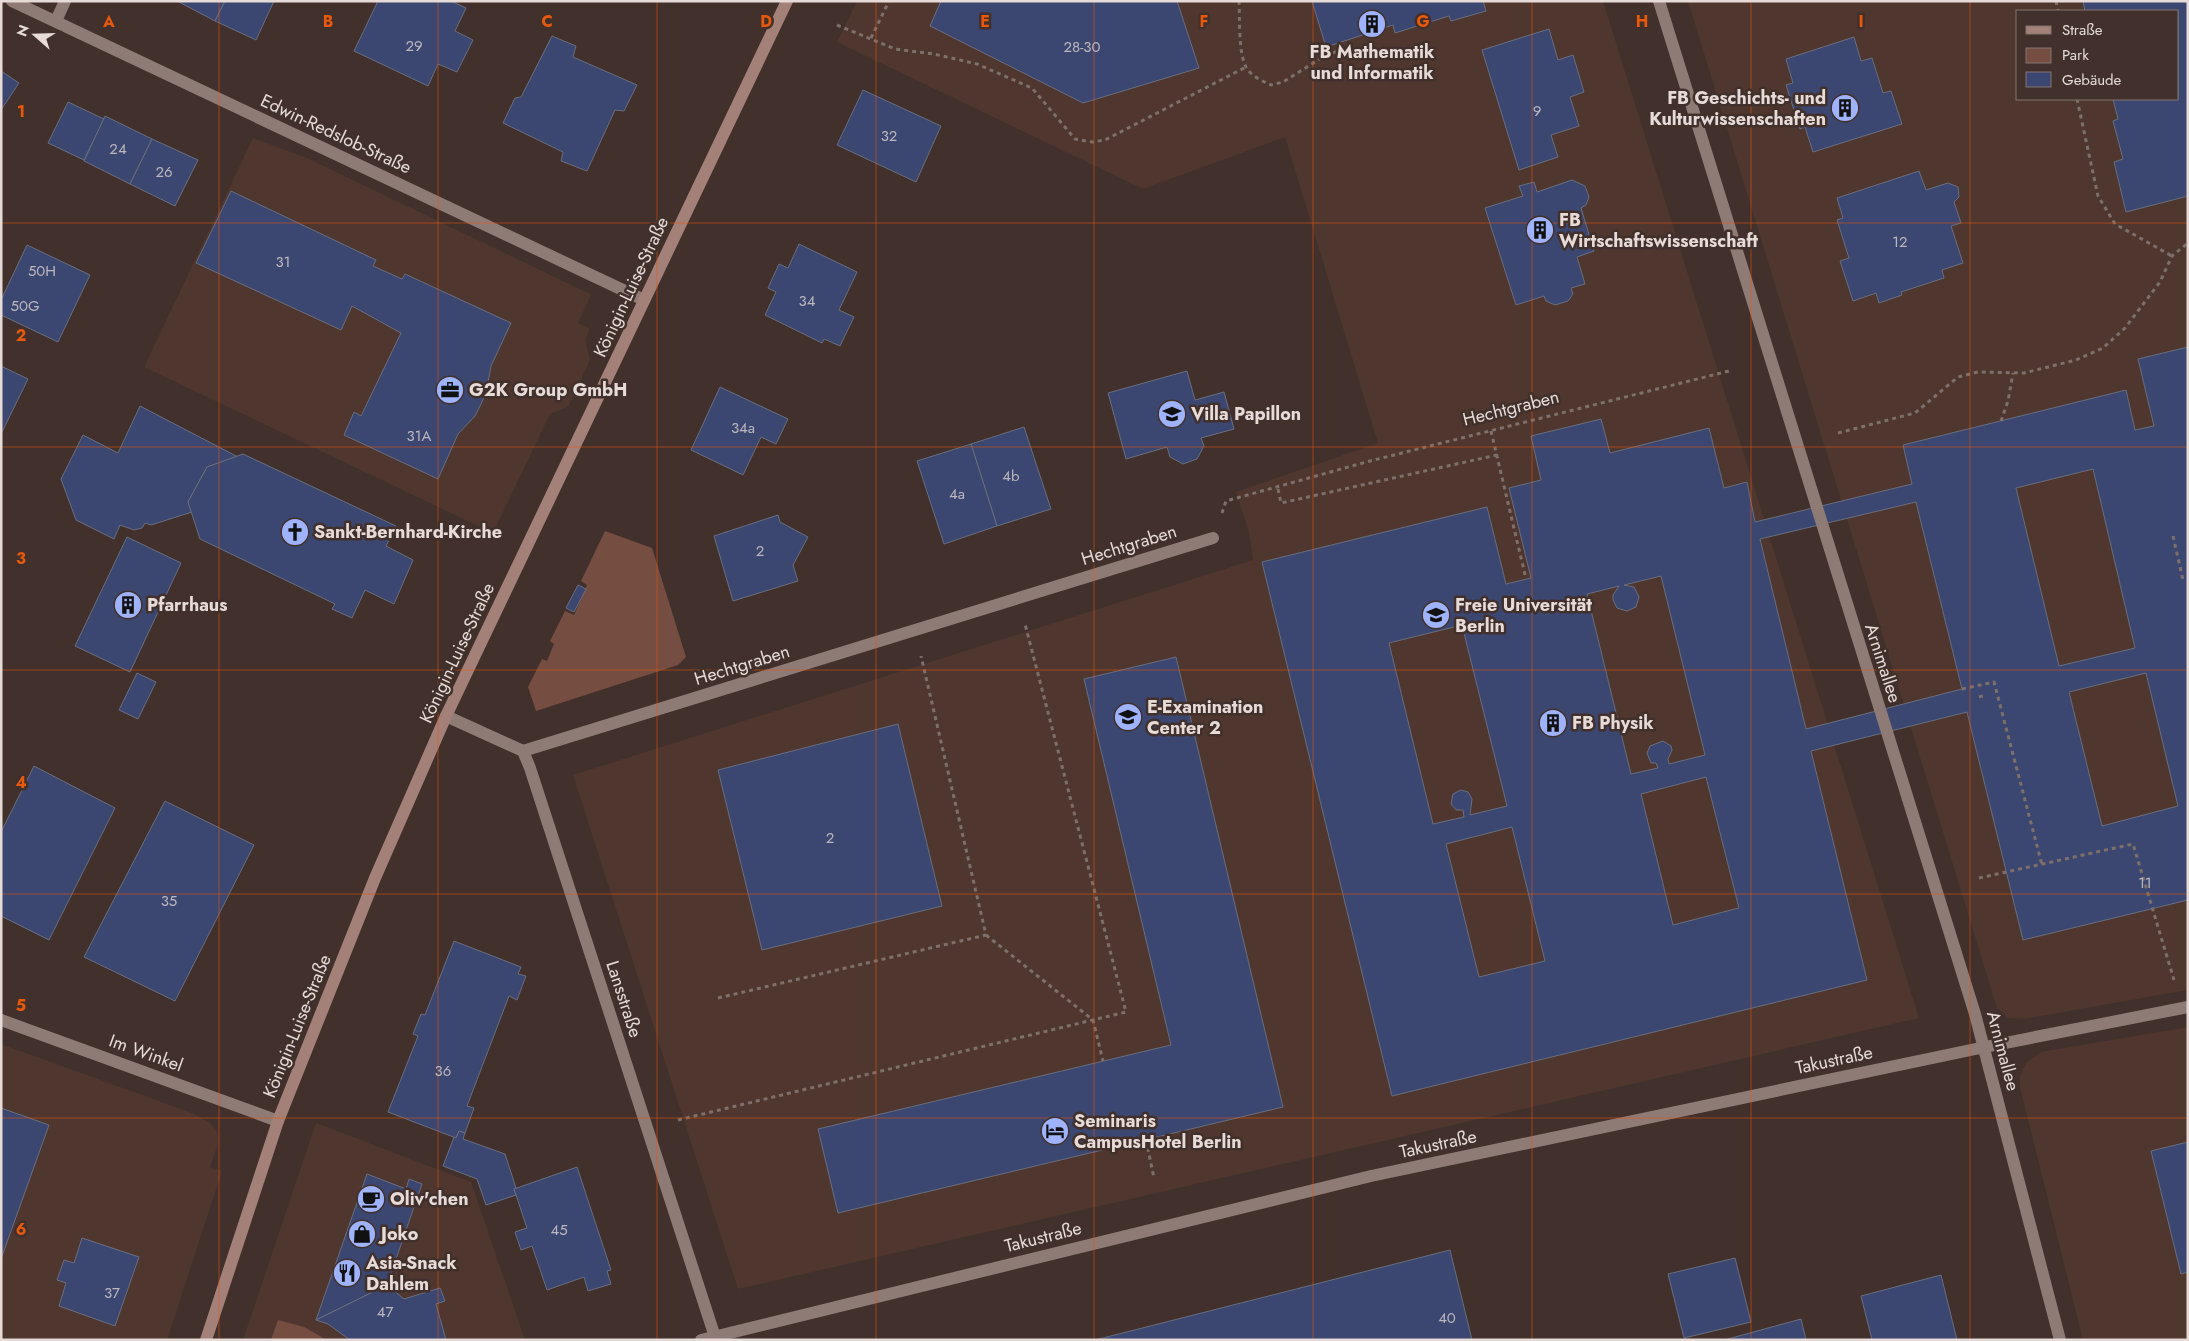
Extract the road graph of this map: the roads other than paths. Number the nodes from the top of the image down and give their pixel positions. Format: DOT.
graph roads {
  1 [pos="12,1"];
  2 [pos="65,1"];
  3 [pos="787,1"];
  4 [pos="1659,1"];
  5 [pos="56,21"];
  6 [pos="644,300"];
  7 [pos="1213,538"];
  8 [pos="446,716"];
  9 [pos="522,751"];
  10 [pos="2188,1008"];
  11 [pos="1,1020"];
  12 [pos="1985,1047"];
  13 [pos="278,1121"];
  14 [pos="715,1338"];
  15 [pos="206,1340"];
  16 [pos="700,1340"];
  17 [pos="2060,1340"];
  1 -- 5 [label="street, Edwin-Redslob-Straße"];
  2 -- 5 [label="street"];
  3 -- 6 [label="main road, Königin-Luise-Straße"];
  4 -- 12 [label="street, Arnimallee"];
  5 -- 6 [label="street, Edwin-Redslob-Straße"];
  6 -- 8 [label="main road, Königin-Luise-Straße"];
  7 -- 9 [label="street, Hechtgraben"];
  8 -- 9 [label="street"];
  8 -- 13 [label="main road, Königin-Luise-Straße"];
  9 -- 14 [label="street, Lansstraße"];
  10 -- 12 [label="street, Takustraße"];
  11 -- 13 [label="street, Im Winkel"];
  12 -- 14 [label="street, Takustraße"];
  12 -- 17 [label="street, Arnimallee"];
  13 -- 15 [label="main road, Königin-Luise-Straße"];
  14 -- 16 [label="street, Takustraße"];
}
